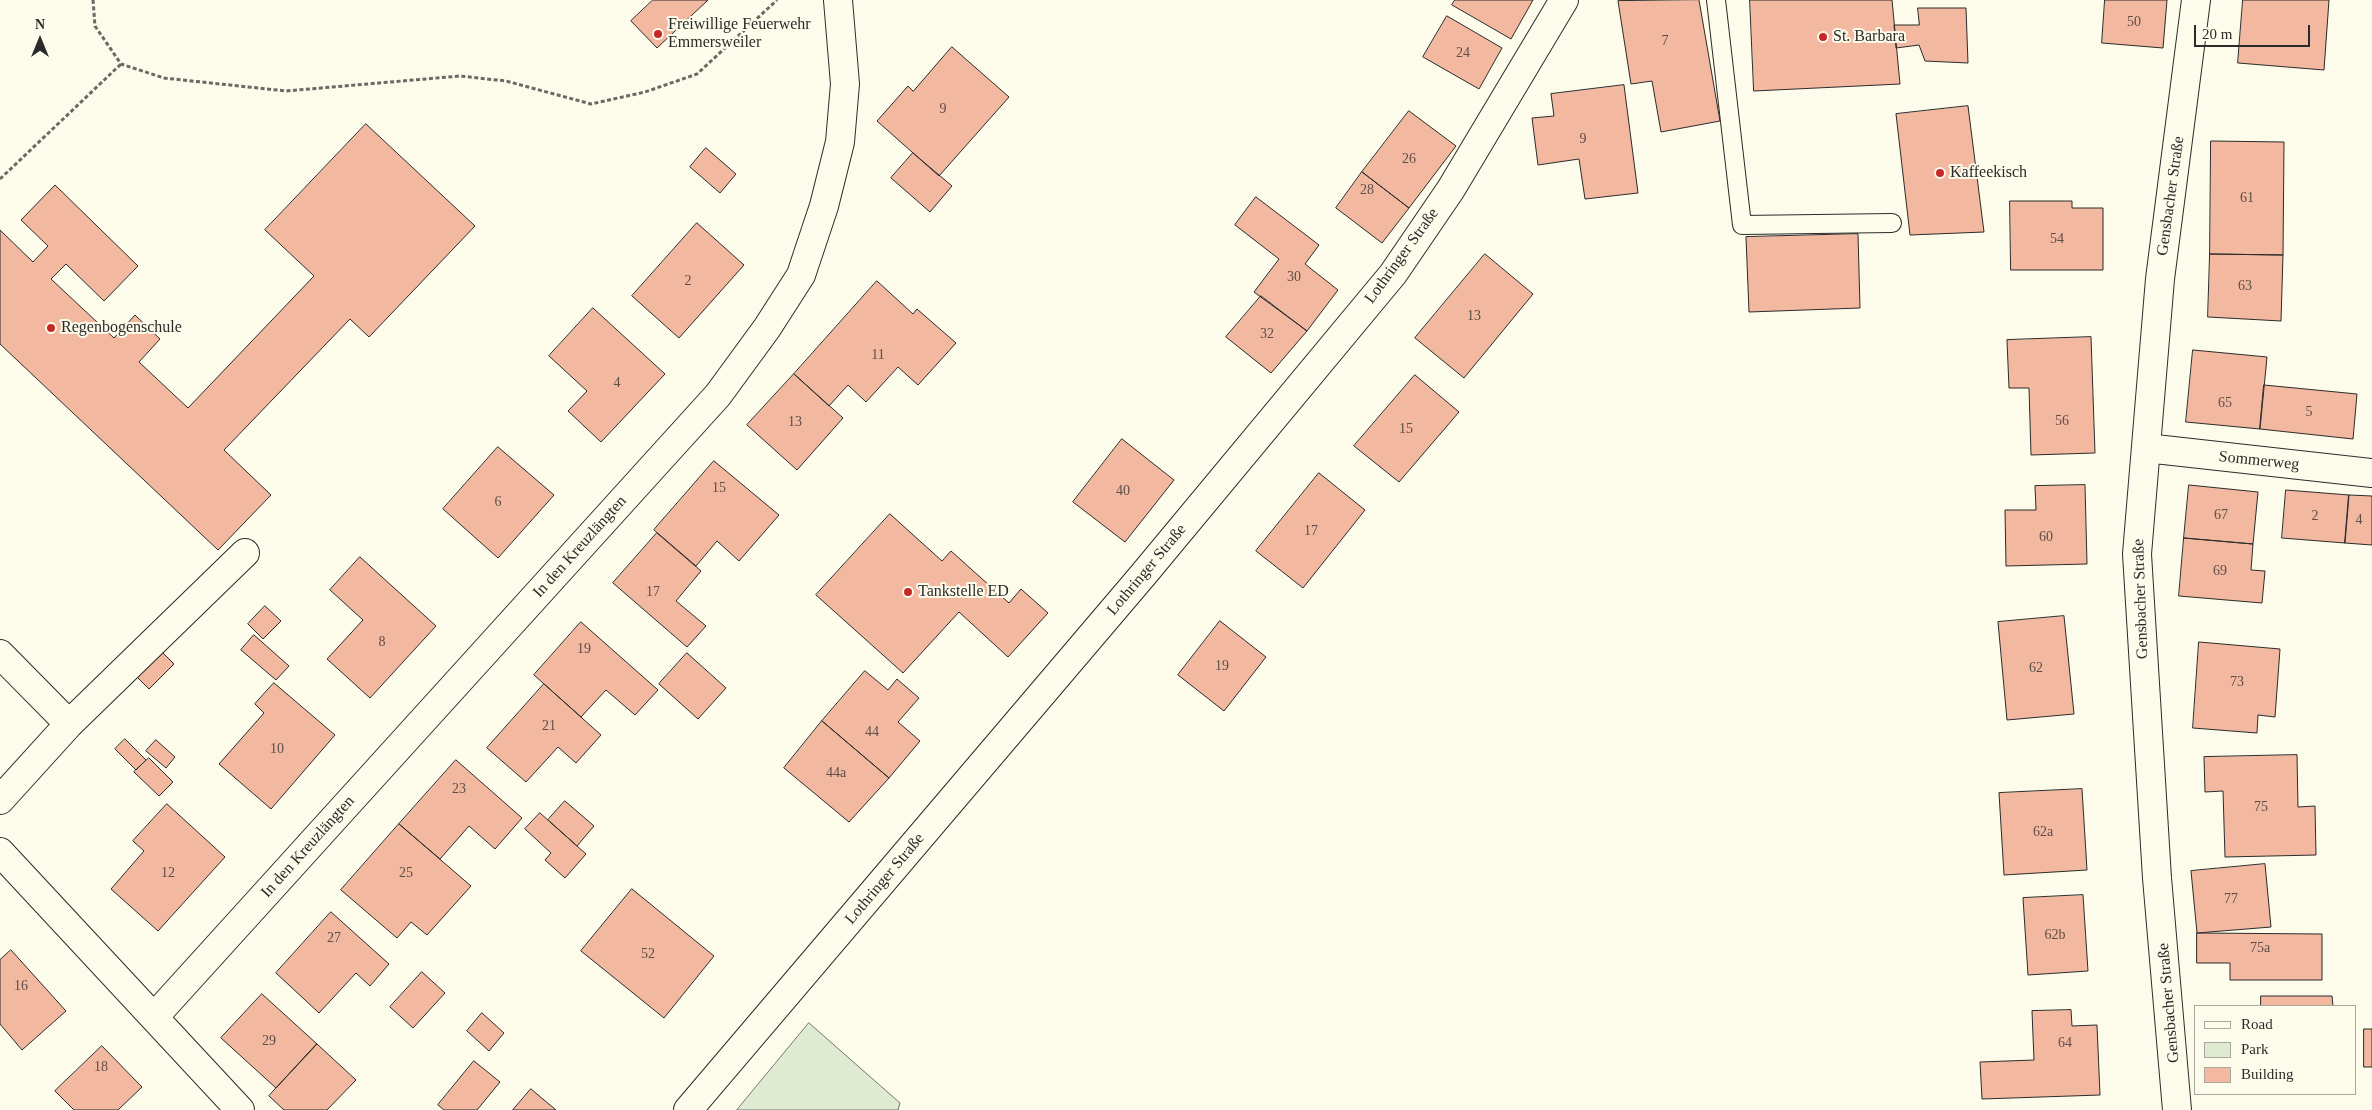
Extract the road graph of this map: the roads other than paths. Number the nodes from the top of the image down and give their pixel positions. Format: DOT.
graph roads {
  1 [pos="838,0"];
  2 [pos="1564,0"];
  3 [pos="1716,0"];
  4 [pos="2196,0"];
  5 [pos="1892,223"];
  6 [pos="2146,448"];
  7 [pos="2372,474"];
  8 [pos="245,553"];
  9 [pos="0,654"];
  10 [pos="69,724"];
  11 [pos="0,800"];
  12 [pos="0,852"];
  13 [pos="155,1016"];
  14 [pos="240,1110"];
  15 [pos="688,1110"];
  16 [pos="2177,1110"];
  1 -- 13 [label="street, In den Kreuzlängten"];
  2 -- 15 [label="street, Lothringer Straße"];
  3 -- 5 [label="lane"];
  4 -- 6 [label="street, Gensbacher Straße"];
  6 -- 7 [label="street, Sommerweg"];
  6 -- 16 [label="street, Gensbacher Straße"];
  8 -- 10 [label="street"];
  9 -- 10 [label="street"];
  10 -- 11 [label="street"];
  12 -- 13 [label="street"];
  13 -- 14 [label="street"];
}
